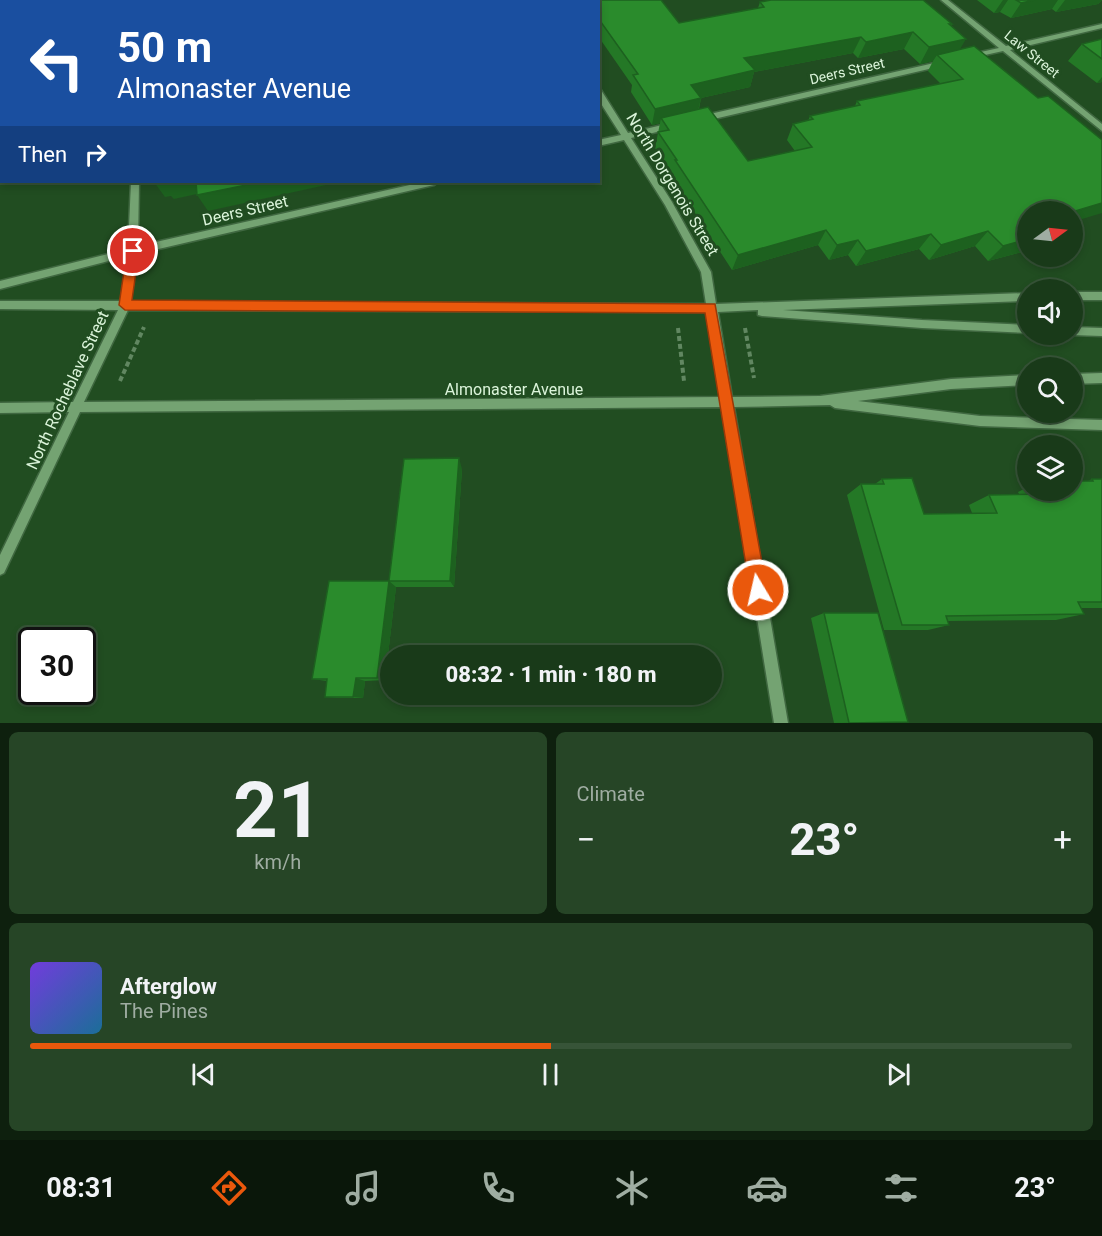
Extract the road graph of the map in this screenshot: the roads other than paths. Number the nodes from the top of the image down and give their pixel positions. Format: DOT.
graph roads {
  1 [pos="944,0"];
  2 [pos="1102,26"];
  3 [pos="1004,49"];
  4 [pos="958,59"];
  5 [pos="947,62"];
  6 [pos="600,95"];
  7 [pos="696,121"];
  8 [pos="684,123"];
  9 [pos="1102,128"];
  10 [pos="627,137"];
  11 [pos="600,143"];
  12 [pos="135,183"];
  13 [pos="430,183"];
  14 [pos="133,251"];
  15 [pos="0,285"];
  16 [pos="1083,296"];
  17 [pos="1102,296"];
  18 [pos="1017,297"];
  19 [pos="0,305"];
  20 [pos="125,305"];
  21 [pos="711,308"];
  22 [pos="1017,328"];
  23 [pos="1083,331"];
  24 [pos="1102,332"];
  25 [pos="1102,378"];
  26 [pos="1083,379"];
  27 [pos="1017,381"];
  28 [pos="820,401"];
  29 [pos="727,404"];
  30 [pos="0,408"];
  31 [pos="77,408"];
  32 [pos="1102,425"];
  33 [pos="0,569"];
  34 [pos="781,723"];
  1 -- 3 [label="street, Law Street"];
  2 -- 3 [label="street"];
  3 -- 4 [label="street"];
  3 -- 9 [label="street, Law Street"];
  5 -- 7 [label="street, Deers Street"];
  6 -- 10 [label="street, North Dorgenois Street"];
  8 -- 10 [label="street"];
  10 -- 11 [label="street"];
  10 -- 21 [label="street, North Dorgenois Street"];
  12 -- 14 [label="street, North Rocheblave Street"];
  13 -- 14 [label="street, Deers Street"];
  14 -- 15 [label="street, Deers Street"];
  14 -- 20 [label="street, North Rocheblave Street"];
  16 -- 17 [label="street"];
  18 -- 21 [label="street"];
  19 -- 20 [label="street"];
  20 -- 21 [label="street"];
  20 -- 31 [label="street, North Rocheblave Street"];
  21 -- 22 [label="street"];
  21 -- 29 [label="street, North Dorgenois Street"];
  23 -- 24 [label="street"];
  25 -- 26 [label="street"];
  27 -- 28 [label="street, Almonaster Avenue"];
  28 -- 29 [label="street, Almonaster Avenue"];
  28 -- 32 [label="street"];
  29 -- 31 [label="street, Almonaster Avenue"];
  29 -- 34 [label="street, North Dorgenois Street"];
  30 -- 31 [label="street, Almonaster Avenue"];
  31 -- 33 [label="street, North Rocheblave Street"];
}
